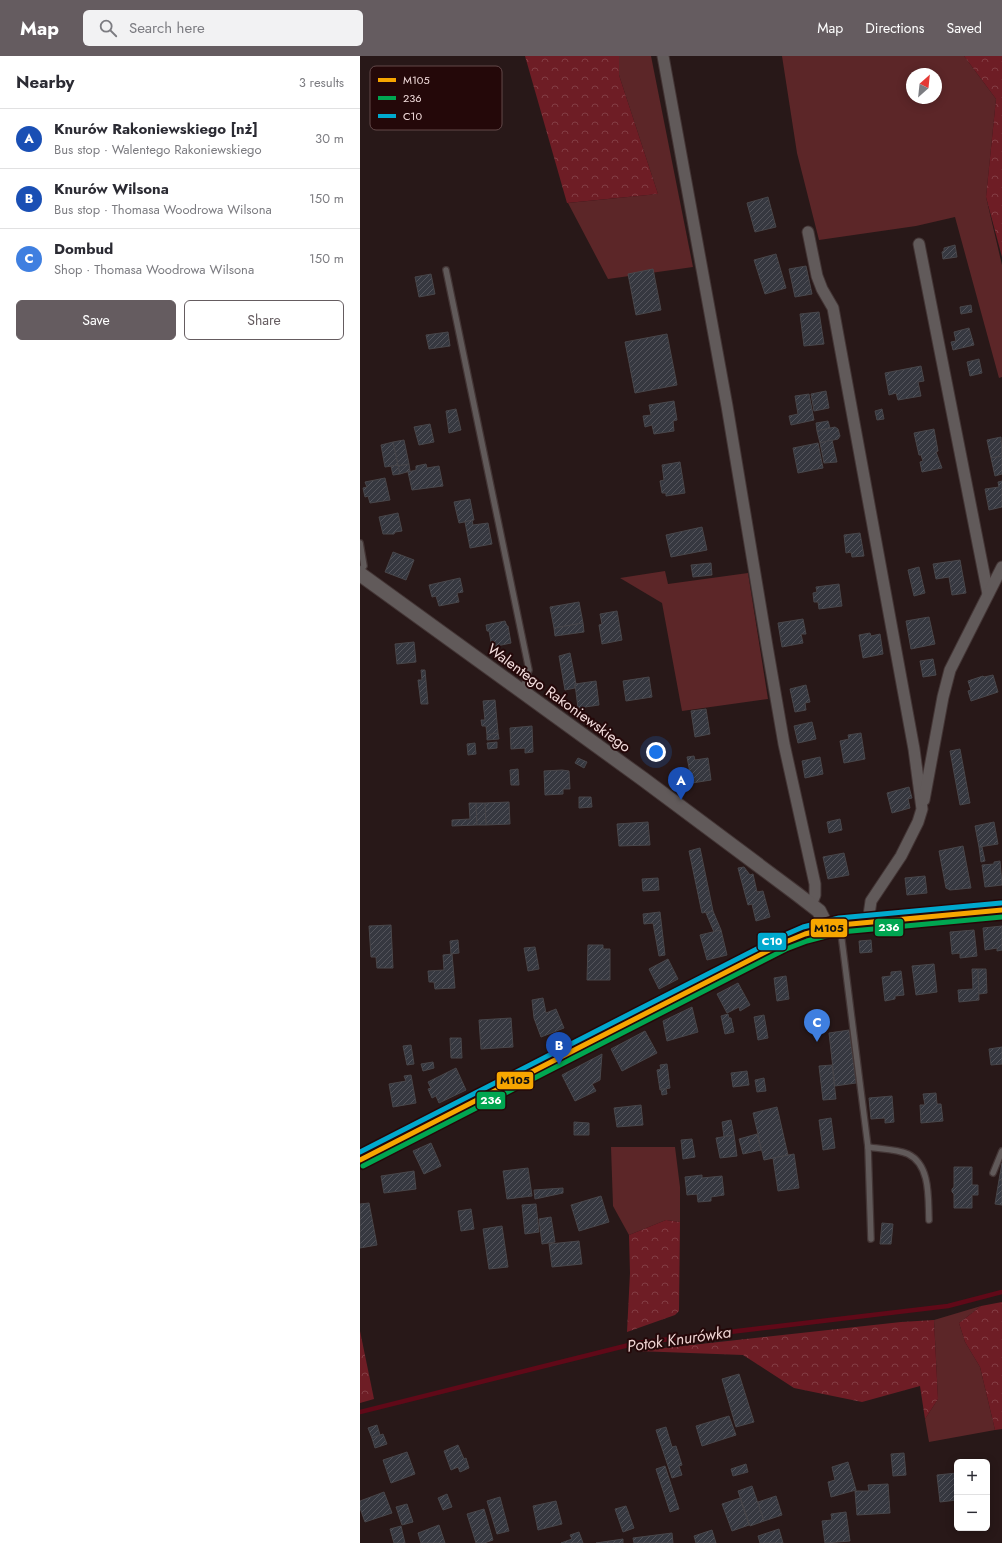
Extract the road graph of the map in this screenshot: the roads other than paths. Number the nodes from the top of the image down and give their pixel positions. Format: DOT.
graph roads {
  1 [pos="664,56"];
  2 [pos="808,232"];
  3 [pos="919,244"];
  4 [pos="446,270"];
  5 [pos="360,543"];
  6 [pos="1002,567"];
  7 [pos="360,571"];
  8 [pos="360,574"];
  9 [pos="988,594"];
  10 [pos="522,691"];
  11 [pos="922,809"];
  12 [pos="811,905"];
  13 [pos="1002,910"];
  14 [pos="868,922"];
  15 [pos="834,926"];
  16 [pos="868,1147"];
  17 [pos="1002,1151"];
  18 [pos="360,1160"];
  19 [pos="993,1173"];
  20 [pos="929,1220"];
  21 [pos="871,1239"];
  1 -- 12 [label="street"];
  2 -- 11 [label="street"];
  3 -- 9 [label="street"];
  4 -- 10 [label="lane"];
  5 -- 7 [label="lane"];
  6 -- 9 [label="street"];
  8 -- 10 [label="street, Walentego Rakoniewskiego"];
  9 -- 11 [label="street"];
  10 -- 12 [label="street, Walentego Rakoniewskiego"];
  11 -- 14 [label="street"];
  12 -- 15 [label="street, Walentego Rakoniewskiego"];
  13 -- 14 [label="street"];
  14 -- 15 [label="street"];
  15 -- 16 [label="lane"];
  15 -- 18 [label="street"];
  16 -- 20 [label="lane"];
  16 -- 21 [label="lane"];
  17 -- 19 [label="lane"];
}
